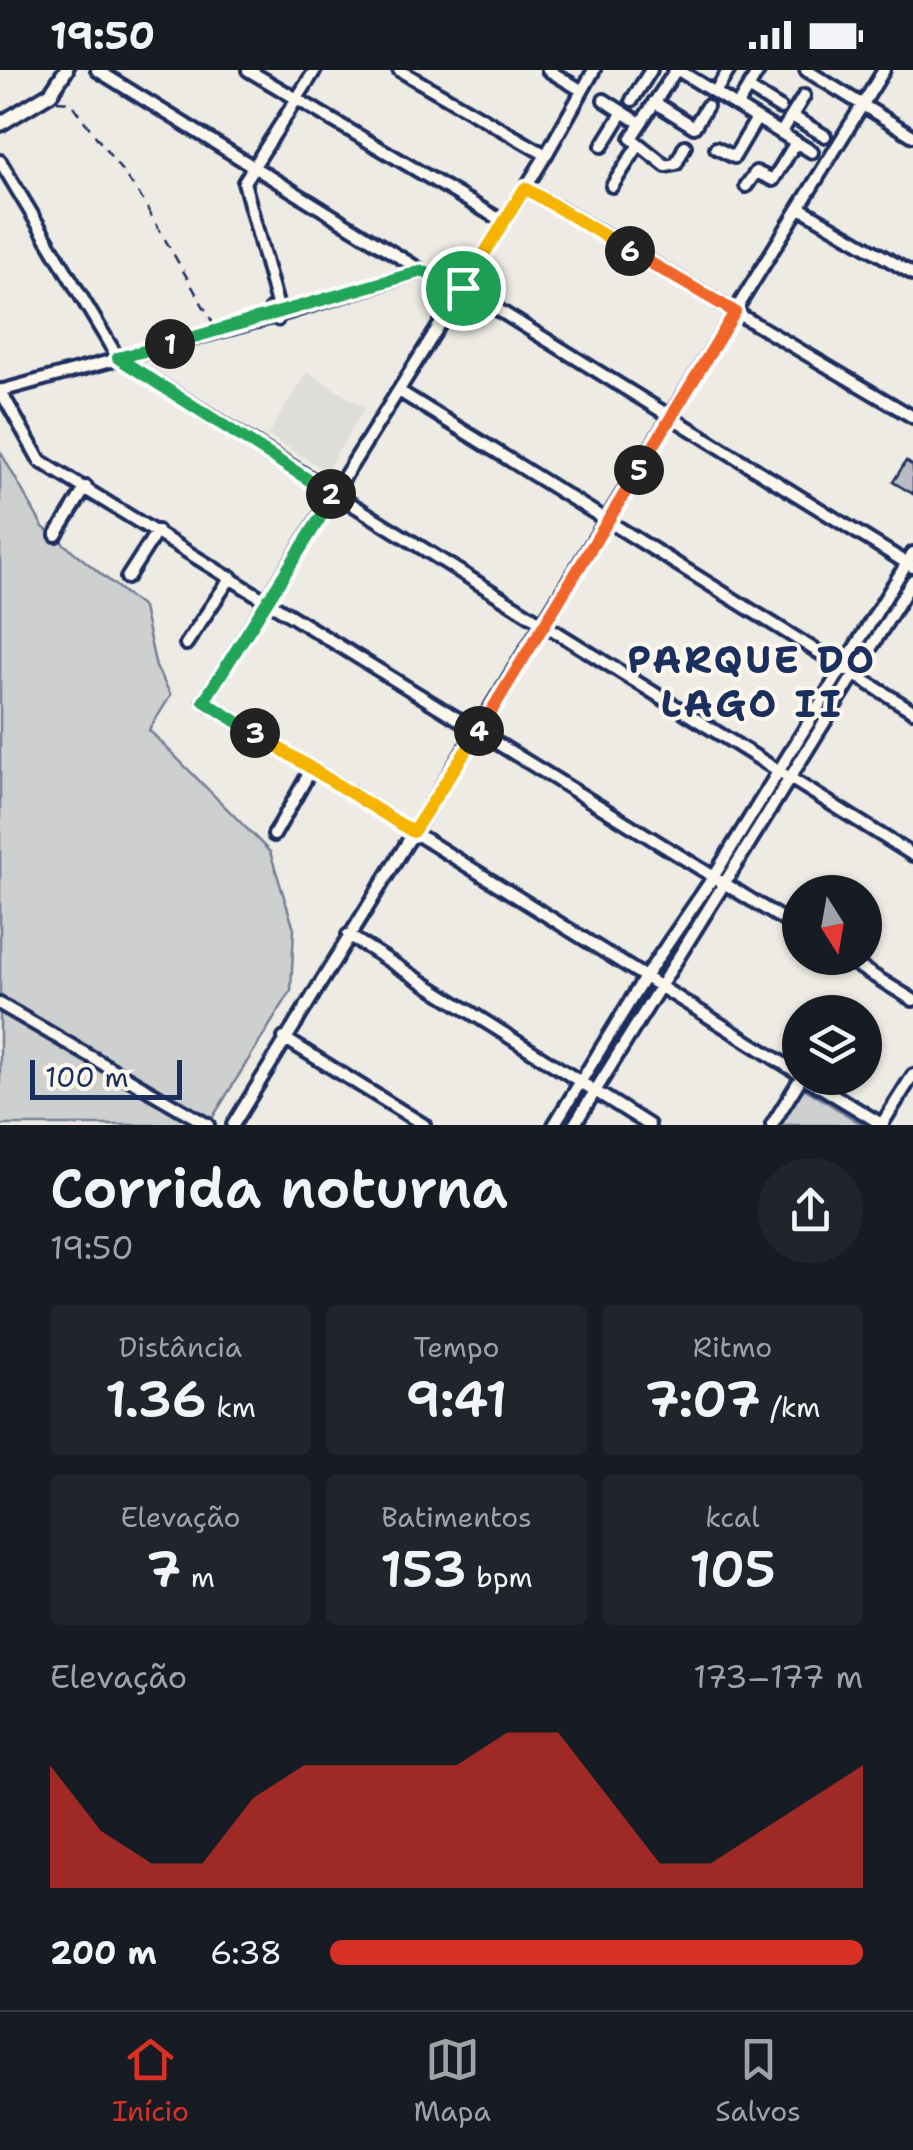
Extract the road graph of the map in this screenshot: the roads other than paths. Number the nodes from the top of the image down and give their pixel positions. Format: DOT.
graph roads {
  1 [pos="66,70"];
  2 [pos="98,70"];
  3 [pos="248,70"];
  4 [pos="314,70"];
  5 [pos="399,70"];
  6 [pos="548,70"];
  7 [pos="594,70"];
  8 [pos="653,70"];
  9 [pos="760,70"];
  10 [pos="806,70"];
  11 [pos="884,70"];
  12 [pos="724,72"];
  13 [pos="674,73"];
  14 [pos="748,88"];
  15 [pos="581,90"];
  16 [pos="715,92"];
  17 [pos="804,96"];
  18 [pos="296,100"];
  19 [pos="604,100"];
  20 [pos="632,100"];
  21 [pos="654,102"];
  22 [pos="862,105"];
  23 [pos="707,106"];
  24 [pos="737,106"];
  25 [pos="780,108"];
  26 [pos="623,112"];
  27 [pos="792,116"];
  28 [pos="757,118"];
  29 [pos="640,123"];
  30 [pos="0,124"];
  31 [pos="782,133"];
  32 [pos="825,136"];
  33 [pos="913,136"];
  34 [pos="796,142"];
  35 [pos="602,146"];
  36 [pos="638,146"];
  37 [pos="684,146"];
  38 [pos="716,148"];
  39 [pos="812,152"];
  40 [pos="546,154"];
  41 [pos="0,161"];
  42 [pos="252,166"];
  43 [pos="612,186"];
  44 [pos="746,186"];
  45 [pos="525,188"];
  46 [pos="800,208"];
  47 [pos="504,222"];
  48 [pos="422,271"];
  49 [pos="913,274"];
  50 [pos="463,288"];
  51 [pos="735,312"];
  52 [pos="276,315"];
  53 [pos="112,360"];
  54 [pos="0,391"];
  55 [pos="399,391"];
  56 [pos="671,417"];
  57 [pos="913,418"];
  58 [pos="86,487"];
  59 [pos="335,497"];
  60 [pos="606,524"];
  61 [pos="157,531"];
  62 [pos="56,535"];
  63 [pos="911,561"];
  64 [pos="231,576"];
  65 [pos="128,578"];
  66 [pos="913,580"];
  67 [pos="272,596"];
  68 [pos="543,626"];
  69 [pos="186,644"];
  70 [pos="843,667"];
  71 [pos="854,674"];
  72 [pos="913,710"];
  73 [pos="481,727"];
  74 [pos="312,768"];
  75 [pos="774,769"];
  76 [pos="791,780"];
  77 [pos="413,832"];
  78 [pos="274,835"];
  79 [pos="913,855"];
  80 [pos="714,876"];
  81 [pos="726,884"];
  82 [pos="782,919"];
  83 [pos="348,935"];
  84 [pos="873,975"];
  85 [pos="646,977"];
  86 [pos="662,988"];
  87 [pos="913,1000"];
  88 [pos="0,1004"];
  89 [pos="284,1038"];
  90 [pos="782,1063"];
  91 [pos="913,1076"];
  92 [pos="580,1081"];
  93 [pos="595,1091"];
  94 [pos="790,1095"];
  95 [pos="833,1095"];
  96 [pos="208,1125"];
  97 [pos="234,1125"];
  98 [pos="424,1125"];
  99 [pos="554,1125"];
  100 [pos="574,1125"];
  101 [pos="649,1125"];
  102 [pos="772,1125"];
  103 [pos="883,1125"];
  1 -- 30 [label="street"];
  2 -- 42 [label="street"];
  3 -- 18 [label="street"];
  4 -- 18 [label="street"];
  5 -- 40 [label="street"];
  6 -- 15 [label="street"];
  7 -- 15 [label="street"];
  8 -- 13 [label="street"];
  8 -- 20 [label="street"];
  9 -- 14 [label="street"];
  10 -- 22 [label="street"];
  11 -- 22 [label="street"];
  12 -- 16 [label="street"];
  13 -- 16 [label="street"];
  13 -- 21 [label="street"];
  14 -- 24 [label="street"];
  14 -- 25 [label="street"];
  15 -- 40 [label="street"];
  16 -- 24 [label="street"];
  17 -- 27 [label="street"];
  18 -- 42 [label="street"];
  18 -- 47 [label="street"];
  19 -- 26 [label="street"];
  21 -- 23 [label="street"];
  21 -- 29 [label="street"];
  22 -- 33 [label="street"];
  22 -- 46 [label="street"];
  24 -- 28 [label="street"];
  26 -- 29 [label="street"];
  26 -- 35 [label="street"];
  27 -- 31 [label="street"];
  27 -- 32 [label="street"];
  28 -- 31 [label="street"];
  28 -- 38 [label="street"];
  29 -- 36 [label="street"];
  31 -- 34 [label="street"];
  34 -- 39 [label="street"];
  34 -- 44 [label="street"];
  36 -- 37 [label="street"];
  36 -- 43 [label="street"];
  40 -- 45 [label="street"];
  41 -- 53 [label="street"];
  42 -- 48 [label="street"];
  42 -- 52 [label="street"];
  45 -- 47 [label="street"];
  45 -- 51 [label="street"];
  46 -- 49 [label="street"];
  46 -- 51 [label="street"];
  47 -- 50 [label="street"];
  48 -- 50 [label="street"];
  48 -- 52 [label="street"];
  50 -- 55 [label="street"];
  50 -- 56 [label="street"];
  51 -- 56 [label="street"];
  51 -- 57 [label="street"];
  52 -- 53 [label="street"];
  53 -- 54 [label="street"];
  53 -- 59 [label="street"];
  54 -- 58 [label="street"];
  55 -- 59 [label="street"];
  55 -- 60 [label="street"];
  56 -- 60 [label="street"];
  56 -- 63 [label="street"];
  58 -- 61 [label="street"];
  58 -- 62 [label="street"];
  59 -- 67 [label="street"];
  59 -- 68 [label="street"];
  60 -- 68 [label="street"];
  60 -- 70 [label="street"];
  61 -- 64 [label="street"];
  61 -- 65 [label="street"];
  63 -- 70 [label="street"];
  64 -- 67 [label="street"];
  64 -- 69 [label="street"];
  66 -- 71 [label="street"];
  67 -- 73 [label="street"];
  67 -- 74 [label="street"];
  68 -- 73 [label="street"];
  68 -- 75 [label="street"];
  70 -- 71 [label="street"];
  70 -- 75 [label="street"];
  71 -- 72 [label="street"];
  71 -- 76 [label="street"];
  73 -- 77 [label="street"];
  73 -- 80 [label="street"];
  74 -- 77 [label="street"];
  74 -- 78 [label="street"];
  75 -- 76 [label="street"];
  75 -- 80 [label="street"];
  76 -- 79 [label="street"];
  76 -- 81 [label="street"];
  77 -- 83 [label="street"];
  77 -- 85 [label="street"];
  80 -- 81 [label="street"];
  80 -- 85 [label="street"];
  81 -- 82 [label="street"];
  81 -- 86 [label="street"];
  83 -- 89 [label="street"];
  83 -- 92 [label="street"];
  84 -- 87 [label="street"];
  85 -- 86 [label="street"];
  85 -- 92 [label="street"];
  86 -- 90 [label="street"];
  86 -- 93 [label="street"];
  88 -- 96 [label="street"];
  89 -- 97 [label="street"];
  89 -- 98 [label="street"];
  91 -- 103 [label="street"];
  92 -- 93 [label="street"];
  92 -- 99 [label="street"];
  93 -- 100 [label="street"];
  93 -- 101 [label="street"];
  94 -- 102 [label="street"];
  95 -- 103 [label="street"];
}
